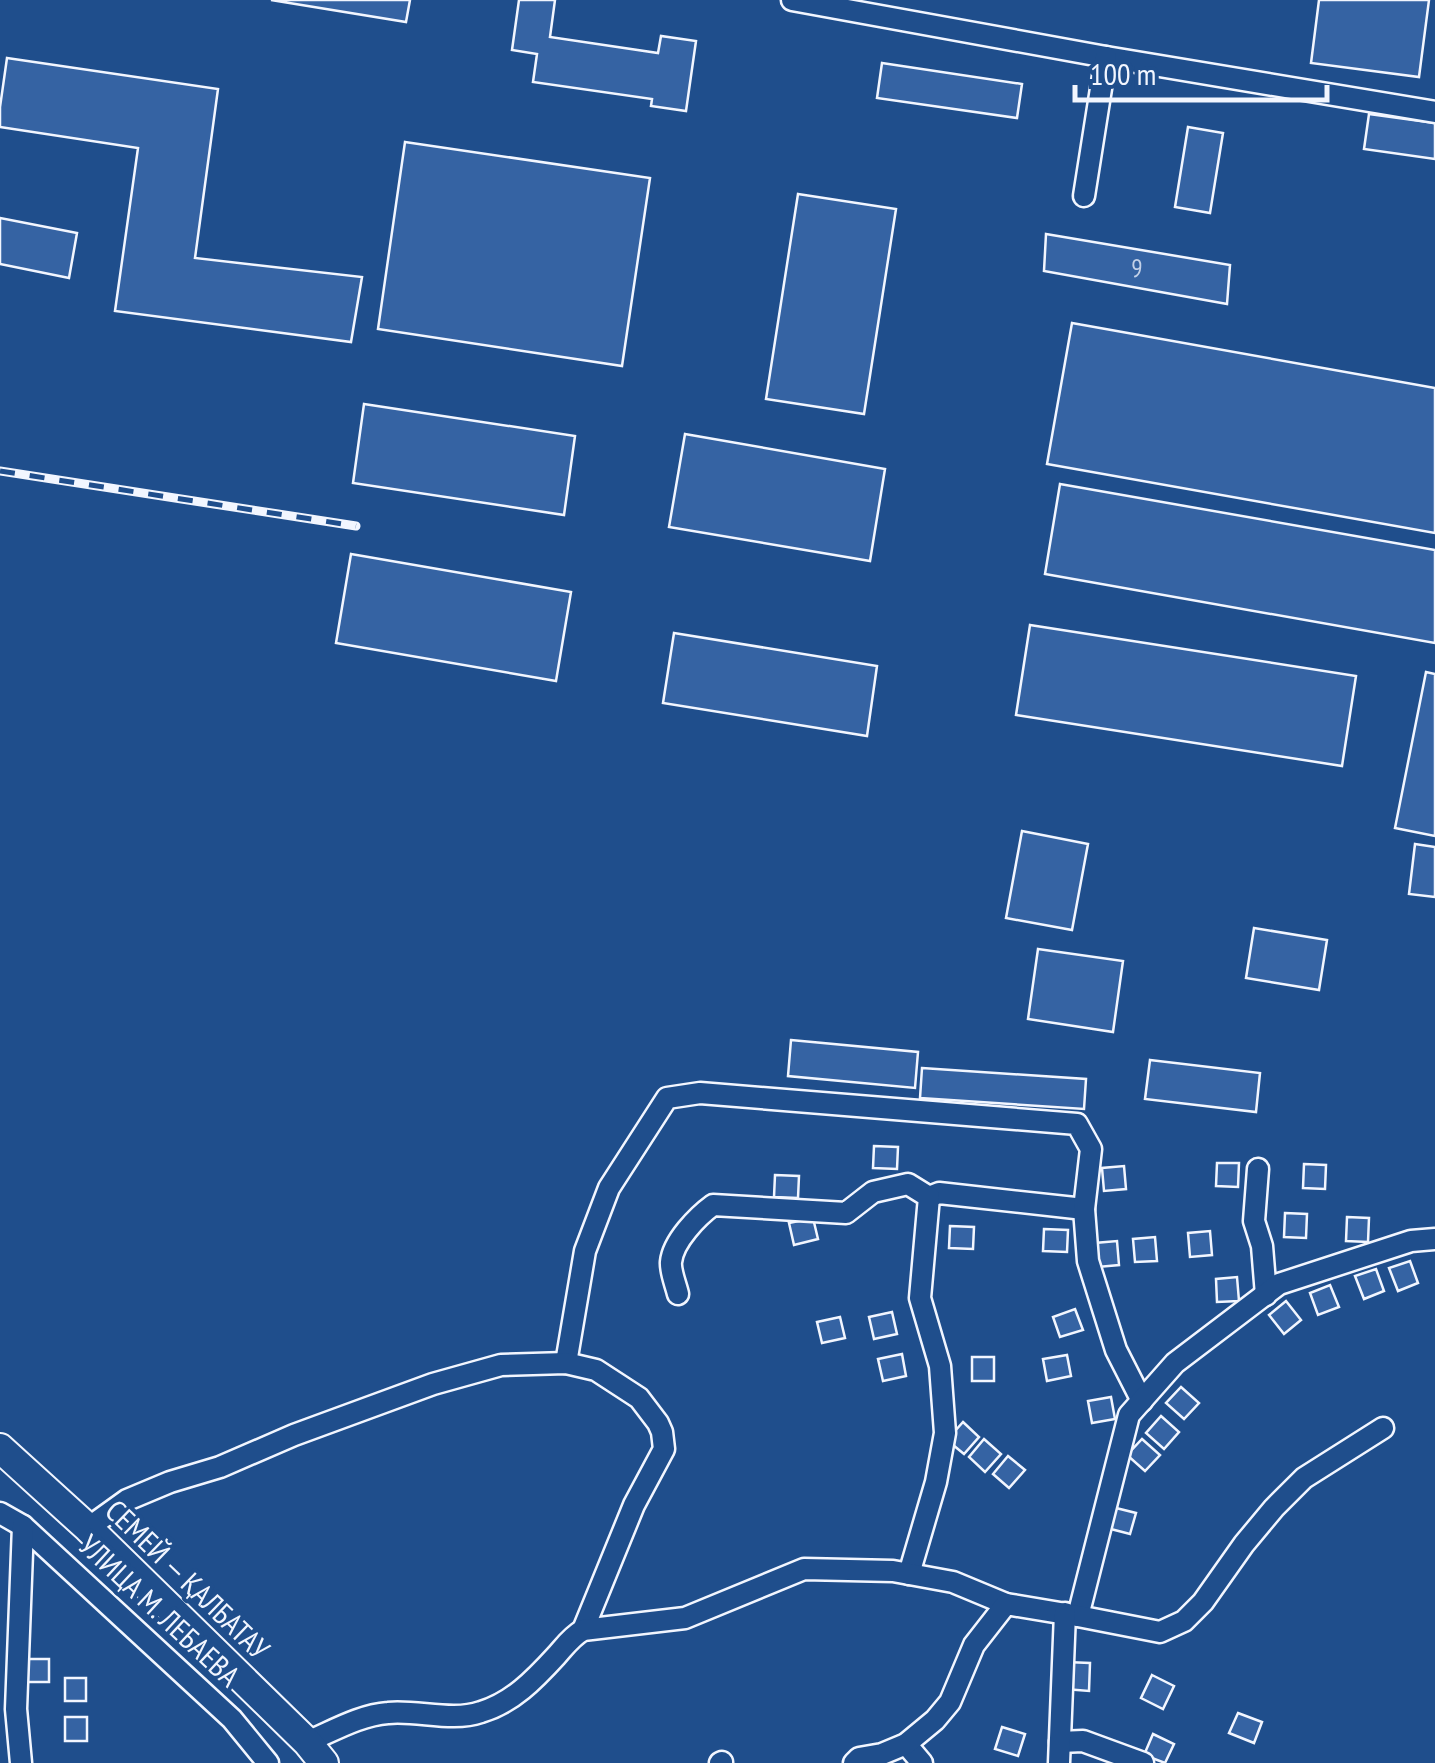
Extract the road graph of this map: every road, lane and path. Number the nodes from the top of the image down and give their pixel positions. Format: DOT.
graph roads {
  1 [pos="792,0"];
  2 [pos="1106,57"];
  3 [pos="1435,112"];
  4 [pos="1084,196"];
  5 [pos="1258,1169"];
  6 [pos="929,1197"];
  7 [pos="1084,1209"];
  8 [pos="1435,1239"];
  9 [pos="678,1294"];
  10 [pos="1266,1294"];
  11 [pos="566,1362"];
  12 [pos="1142,1401"];
  13 [pos="1383,1428"];
  14 [pos="0,1448"];
  15 [pos="0,1513"];
  16 [pos="22,1526"];
  17 [pos="88,1528"];
  18 [pos="909,1574"];
  19 [pos="1006,1604"];
  20 [pos="1072,1614"];
  21 [pos="584,1630"];
  22 [pos="8,1709"];
  23 [pos="906,1744"];
  24 [pos="316,1752"];
  25 [pos="1060,1752"];
  26 [pos="21,1763"];
  27 [pos="268,1763"];
  28 [pos="854,1763"];
  29 [pos="922,1763"];
  30 [pos="1143,1763"];
  1 -- 2 [label="street"];
  2 -- 3 [label="street"];
  2 -- 4 [label="street"];
  5 -- 10 [label="street"];
  6 -- 7 [label="street"];
  6 -- 9 [label="street"];
  6 -- 18 [label="street"];
  7 -- 11 [label="street"];
  7 -- 12 [label="street"];
  8 -- 10 [label="street"];
  10 -- 12 [label="street"];
  11 -- 17 [label="street"];
  11 -- 21 [label="street"];
  12 -- 20 [label="street"];
  13 -- 20 [label="street"];
  14 -- 17 [label="highway, СЕМЕЙ — ҚАЛБАТАУ"];
  15 -- 16 [label="street, УЛИЦА М. ЛЕБАЕВА"];
  16 -- 22 [label="street"];
  16 -- 27 [label="street, УЛИЦА М. ЛЕБАЕВА"];
  17 -- 24 [label="highway, СЕМЕЙ — ҚАЛБАТАУ"];
  18 -- 19 [label="street"];
  18 -- 21 [label="street"];
  19 -- 20 [label="street"];
  19 -- 23 [label="street"];
  20 -- 25 [label="street"];
  21 -- 24 [label="street"];
  22 -- 26 [label="street"];
  23 -- 28 [label="street"];
  23 -- 29 [label="street"];
  25 -- 30 [label="street"];
}
